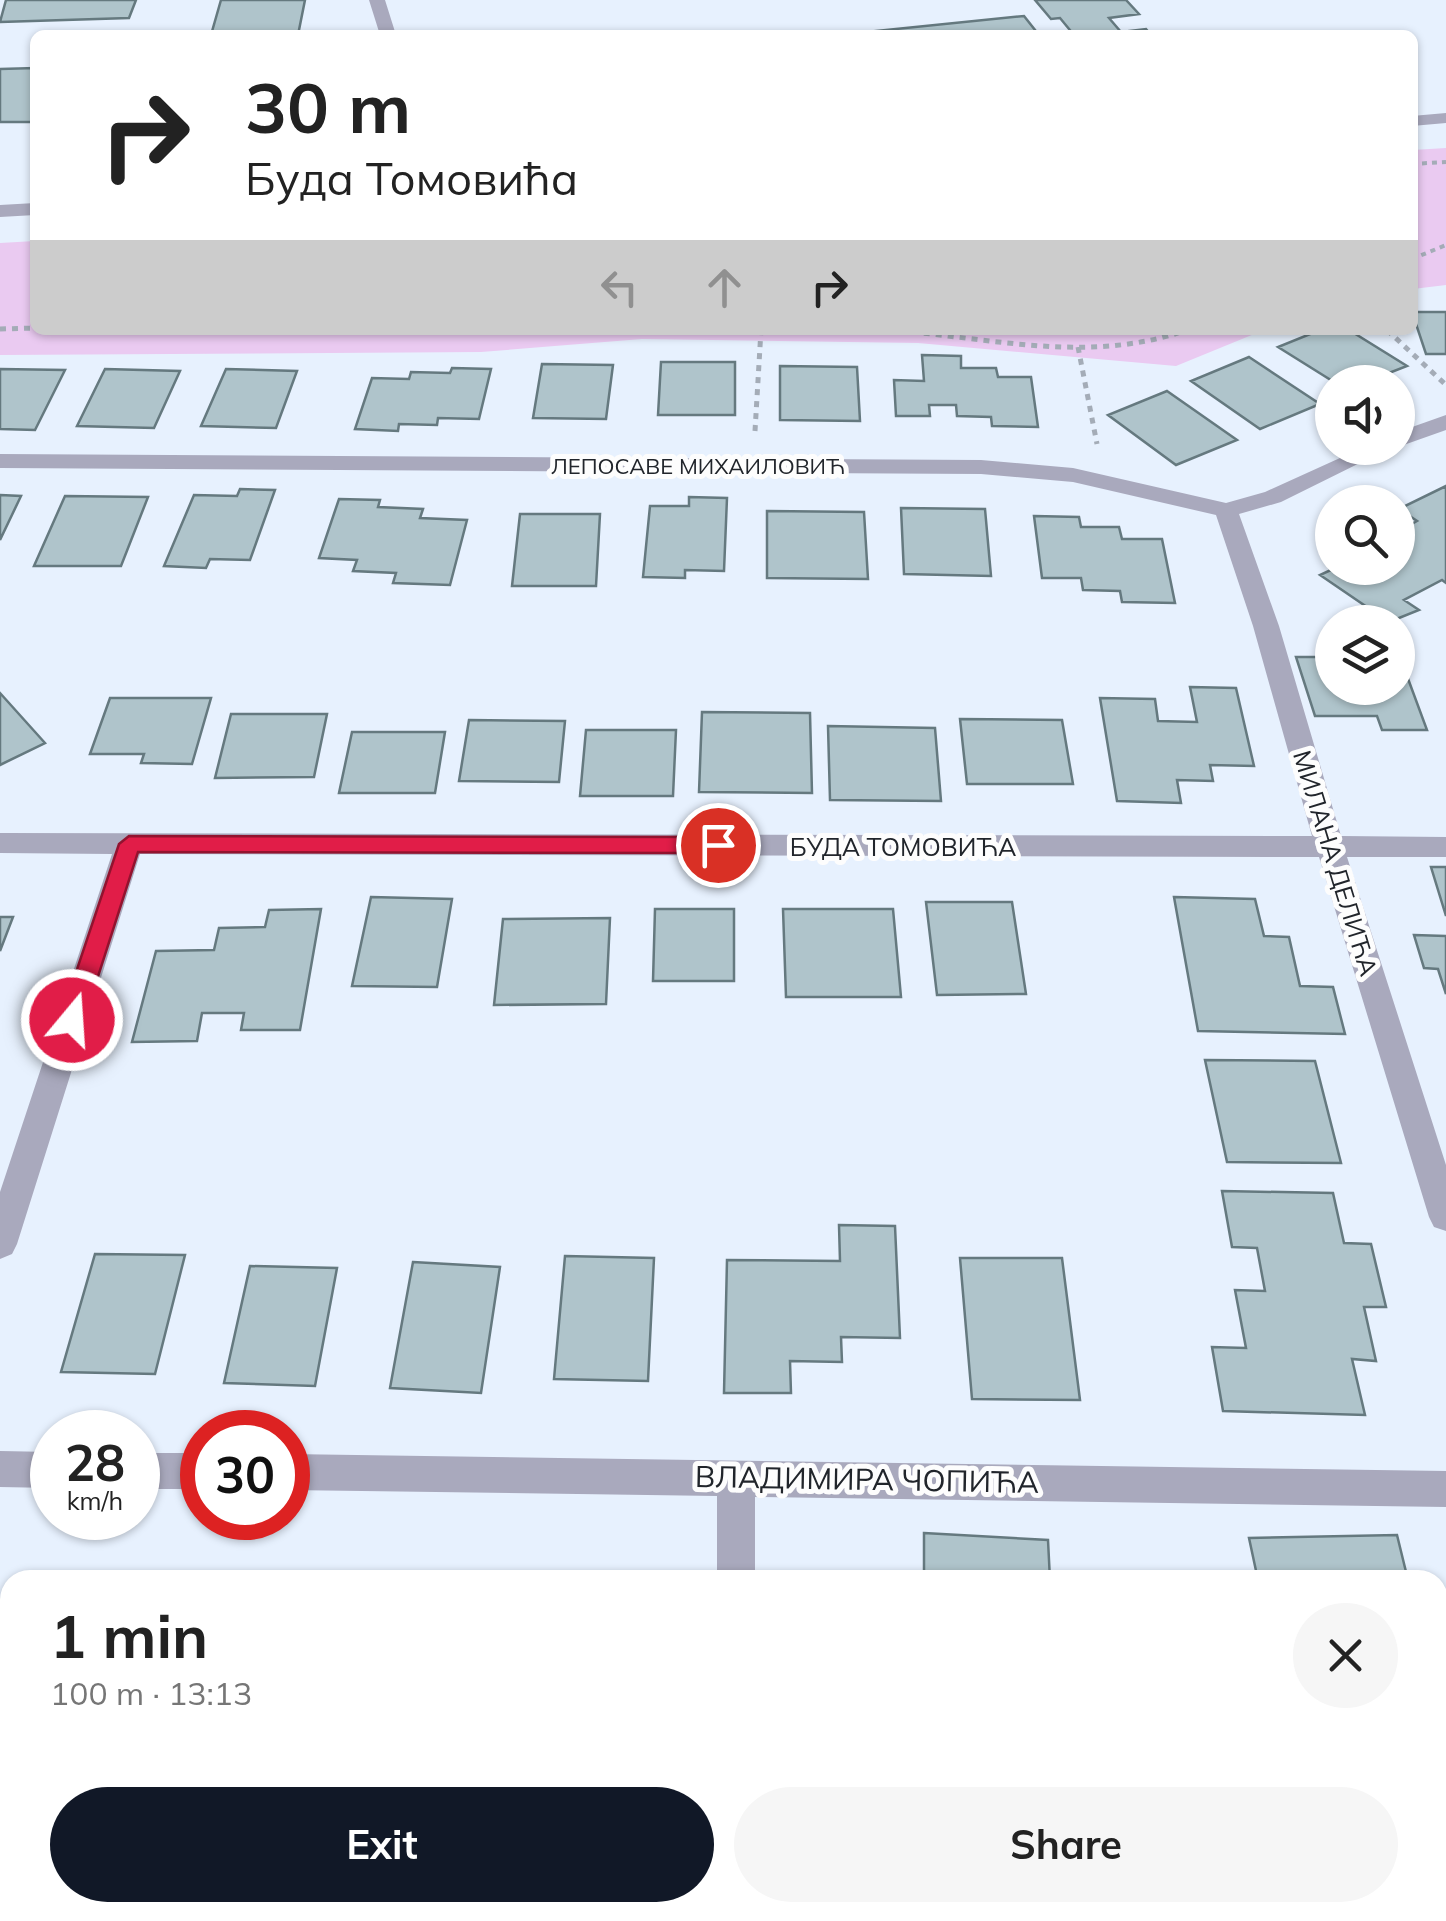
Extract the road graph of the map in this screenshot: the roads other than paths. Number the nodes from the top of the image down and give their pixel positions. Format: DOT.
graph roads {
  1 [pos="377,0"];
  2 [pos="386,30"];
  3 [pos="1446,118"];
  4 [pos="1418,120"];
  5 [pos="30,209"];
  6 [pos="0,211"];
  7 [pos="1446,422"];
  8 [pos="1415,434"];
  9 [pos="0,461"];
  10 [pos="1343,465"];
  11 [pos="1226,510"];
  12 [pos="0,843"];
  13 [pos="129,844"];
  14 [pos="1446,846"];
  15 [pos="1330,847"];
  16 [pos="1446,1217"];
  17 [pos="0,1244"];
  18 [pos="0,1469"];
  19 [pos="30,1470"];
  20 [pos="310,1472"];
  21 [pos="736,1477"];
  22 [pos="1446,1489"];
  23 [pos="736,1570"];
  1 -- 2 [label="street"];
  3 -- 4 [label="street"];
  5 -- 6 [label="street"];
  7 -- 8 [label="street"];
  9 -- 11 [label="street, ЛЕПОСАВЕ МИХАИЛОВИЋ"];
  10 -- 11 [label="street, ЛЕПОСАВЕ МИХАИЛОВИЋ"];
  11 -- 15 [label="street, МИЛАНА ДЕЛИЋА"];
  12 -- 13 [label="street, БУДА ТОМОВИЋА"];
  13 -- 15 [label="street, БУДА ТОМОВИЋА"];
  13 -- 17 [label="street"];
  14 -- 15 [label="street, БУДА ТОМОВИЋА"];
  15 -- 16 [label="street, МИЛАНА ДЕЛИЋА"];
  18 -- 19 [label="street"];
  20 -- 21 [label="street, ВЛАДИМИРА ЧОПИЋА"];
  21 -- 22 [label="street, ВЛАДИМИРА ЧОПИЋА"];
  21 -- 23 [label="street"];
}
